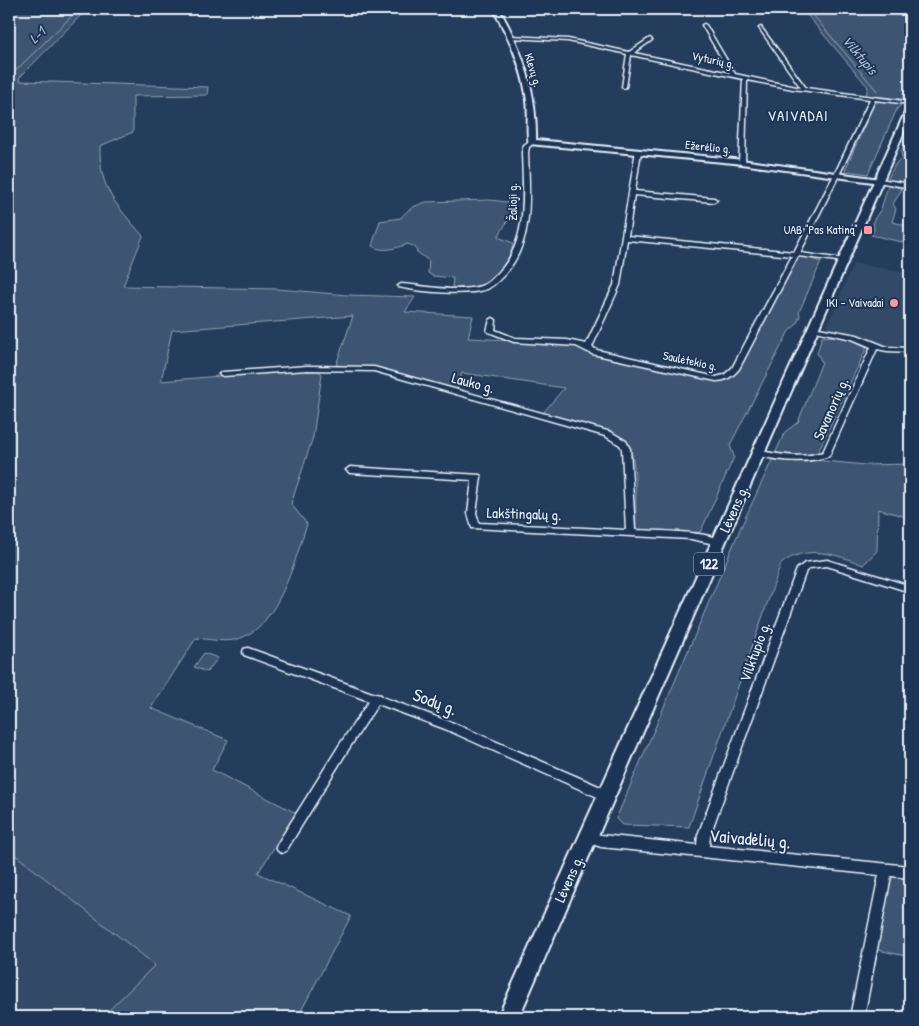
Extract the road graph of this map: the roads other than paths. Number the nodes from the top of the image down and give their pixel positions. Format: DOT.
graph roads {
  1 [pos="496,9"];
  2 [pos="704,25"];
  3 [pos="761,28"];
  4 [pos="511,37"];
  5 [pos="650,40"];
  6 [pos="631,53"];
  7 [pos="733,75"];
  8 [pos="745,78"];
  9 [pos="624,87"];
  10 [pos="804,90"];
  11 [pos="873,99"];
  12 [pos="910,103"];
  13 [pos="910,110"];
  14 [pos="532,142"];
  15 [pos="638,151"];
  16 [pos="742,162"];
  17 [pos="838,174"];
  18 [pos="880,180"];
  19 [pos="910,186"];
  20 [pos="632,193"];
  21 [pos="714,200"];
  22 [pos="625,238"];
  23 [pos="796,254"];
  24 [pos="843,261"];
  25 [pos="401,286"];
  26 [pos="493,320"];
  27 [pos="814,330"];
  28 [pos="875,346"];
  29 [pos="588,347"];
  30 [pos="910,350"];
  31 [pos="223,374"];
  32 [pos="758,453"];
  33 [pos="350,470"];
  34 [pos="631,532"];
  35 [pos="719,542"];
  36 [pos="910,589"];
  37 [pos="248,652"];
  38 [pos="376,698"];
  39 [pos="606,794"];
  40 [pos="588,837"];
  41 [pos="282,847"];
  42 [pos="702,852"];
  43 [pos="886,870"];
  44 [pos="910,872"];
  45 [pos="508,1017"];
  46 [pos="857,1017"];
  1 -- 4 [label="main road, Klevų g."];
  2 -- 7 [label="street"];
  3 -- 10 [label="street"];
  4 -- 6 [label="street, Vyturių g."];
  4 -- 14 [label="main road, Klevų g."];
  5 -- 6 [label="street"];
  6 -- 7 [label="street, Vyturių g."];
  6 -- 9 [label="street"];
  7 -- 8 [label="street, Vyturių g."];
  8 -- 10 [label="street, Vyturių g."];
  8 -- 16 [label="street"];
  10 -- 11 [label="street, Vyturių g."];
  11 -- 12 [label="street, Vyturių g."];
  11 -- 17 [label="street, Saulėtekio g."];
  13 -- 18 [label="main road, Lėvens g. / 122"];
  14 -- 15 [label="main road, Ežerėlio g."];
  14 -- 25 [label="street, Žalioji g."];
  15 -- 16 [label="main road, Ežerėlio g."];
  15 -- 20 [label="street"];
  16 -- 17 [label="main road, Ežerėlio g."];
  17 -- 18 [label="main road, Ežerėlio g."];
  17 -- 23 [label="street, Saulėtekio g."];
  18 -- 19 [label="street"];
  18 -- 24 [label="main road, Lėvens g. / 122"];
  20 -- 21 [label="street"];
  20 -- 22 [label="street"];
  22 -- 23 [label="street"];
  22 -- 29 [label="street"];
  23 -- 24 [label="street"];
  23 -- 29 [label="street, Saulėtekio g."];
  24 -- 27 [label="main road, Lėvens g. / 122"];
  26 -- 29 [label="street, Saulėtekio g."];
  27 -- 28 [label="street"];
  27 -- 32 [label="main road, Lėvens g. / 122"];
  28 -- 30 [label="street"];
  28 -- 32 [label="street, Savanorių g."];
  31 -- 34 [label="street, Lauko g."];
  32 -- 35 [label="main road, Lėvens g. / 122"];
  33 -- 34 [label="street, Lakštingalų g."];
  34 -- 35 [label="street, Lakštingalų g."];
  35 -- 39 [label="main road, Lėvens g. / 122"];
  36 -- 42 [label="street, Vilktupio g."];
  37 -- 38 [label="street, Sodų g."];
  38 -- 39 [label="street, Sodų g."];
  38 -- 41 [label="street"];
  39 -- 40 [label="main road, Lėvens g. / 122"];
  40 -- 42 [label="street, Vaivadėlių g."];
  40 -- 45 [label="main road, Lėvens g. / 122"];
  42 -- 43 [label="street, Vaivadėlių g."];
  43 -- 44 [label="street, Vaivadėlių g."];
  43 -- 46 [label="street"];
}
